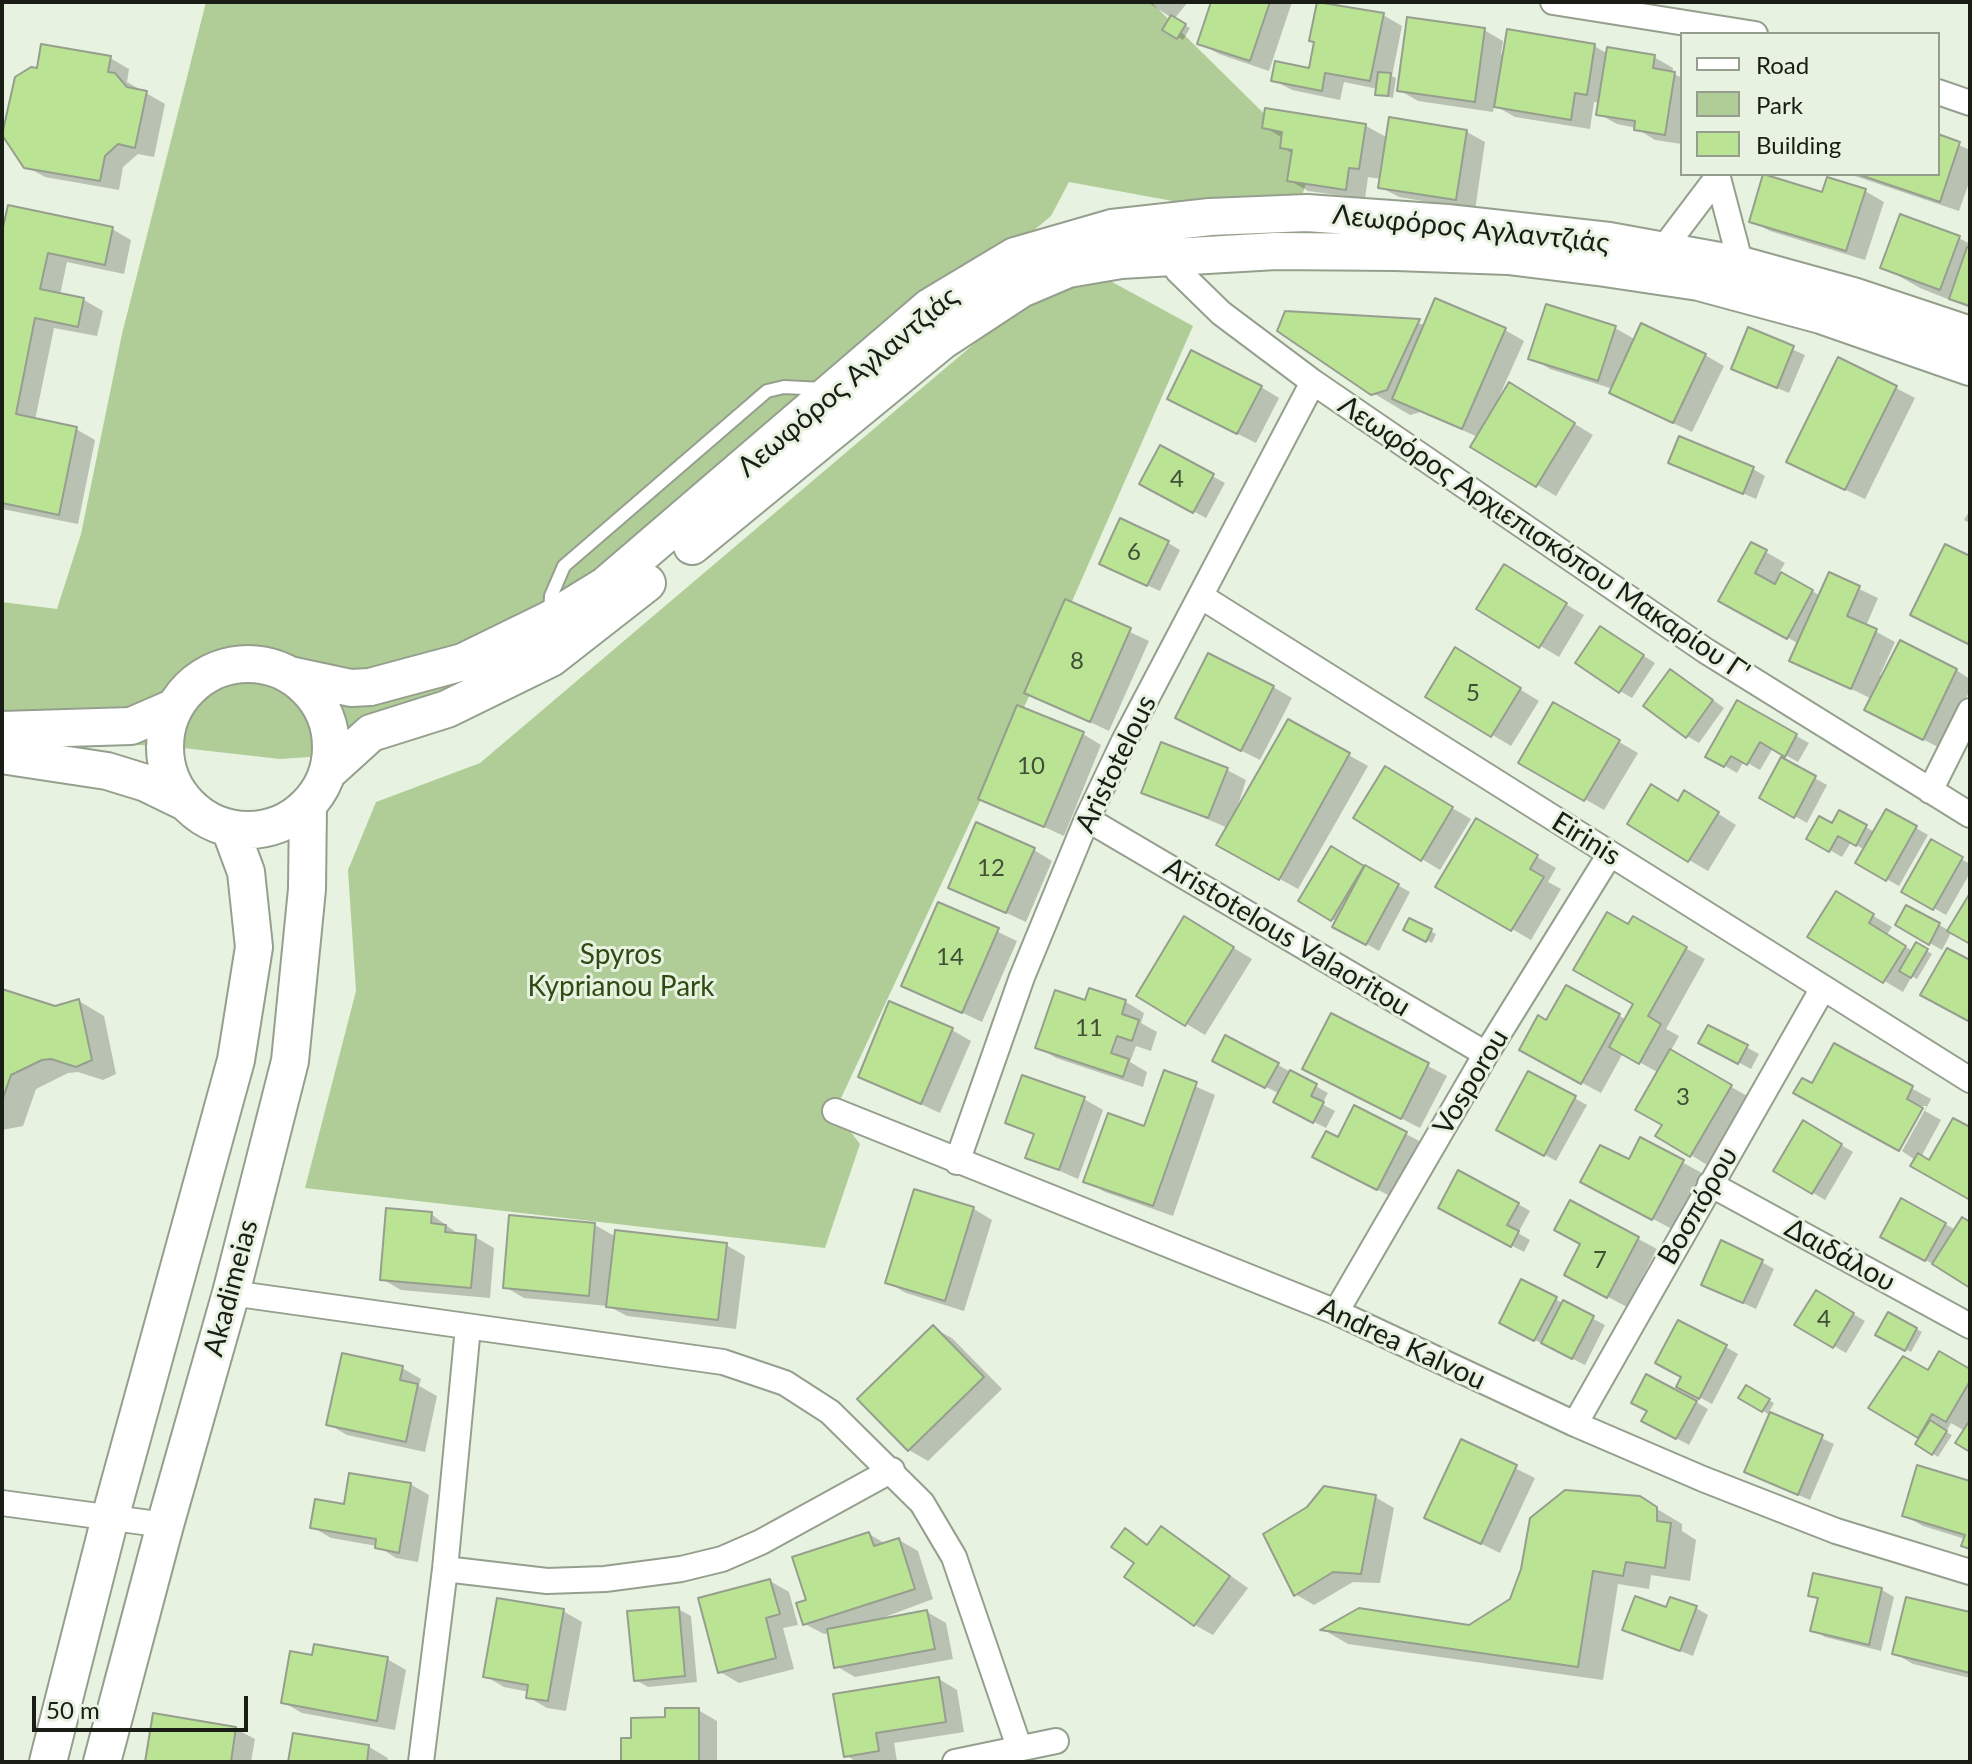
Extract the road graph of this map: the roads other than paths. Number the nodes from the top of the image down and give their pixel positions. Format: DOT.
graph roads {
  1 [pos="1553,2"];
  2 [pos="1741,32"];
  3 [pos="1940,93"];
  4 [pos="1970,103"];
  5 [pos="1716,177"];
  6 [pos="1155,224"];
  7 [pos="1663,249"];
  8 [pos="1168,258"];
  9 [pos="1741,265"];
  10 [pos="1970,335"];
  11 [pos="1970,367"];
  12 [pos="1313,382"];
  13 [pos="1202,597"];
  14 [pos="290,675"];
  15 [pos="175,707"];
  16 [pos="1970,711"];
  17 [pos="2,730"];
  18 [pos="2,755"];
  19 [pos="328,772"];
  20 [pos="1930,791"];
  21 [pos="183,801"];
  22 [pos="308,806"];
  23 [pos="1970,815"];
  24 [pos="1087,819"];
  25 [pos="230,829"];
  26 [pos="1610,854"];
  27 [pos="1823,988"];
  28 [pos="1486,1054"];
  29 [pos="1970,1080"];
  30 [pos="835,1111"];
  31 [pos="957,1162"];
  32 [pos="1710,1184"];
  33 [pos="231,1293"];
  34 [pos="1336,1312"];
  35 [pos="1970,1326"];
  36 [pos="468,1327"];
  37 [pos="1575,1424"];
  38 [pos="892,1470"];
  39 [pos="2,1503"];
  40 [pos="110,1518"];
  41 [pos="165,1525"];
  42 [pos="445,1569"];
  43 [pos="1970,1572"];
  44 [pos="1056,1741"];
  45 [pos="1019,1747"];
  46 [pos="48,1762"];
  47 [pos="102,1762"];
  48 [pos="421,1762"];
  49 [pos="955,1762"];
  1 -- 2 [label="street"];
  3 -- 4 [label="street"];
  5 -- 7 [label="street"];
  5 -- 9 [label="street"];
  6 -- 7 [label="main road, Λεωφόρος Αγλαντζιάς"];
  6 -- 8 [label="street, Λεωφόρος Αρχιεπισκόπου Μακαρίου Γ'"];
  6 -- 14 [label="main road, Λεωφόρος Αγλαντζιάς"];
  7 -- 9 [label="main road, Λεωφόρος Αγλαντζιάς"];
  8 -- 11 [label="main road, Λεωφόρος Αγλαντζιάς"];
  8 -- 12 [label="street, Λεωφόρος Αρχιεπισκόπου Μακαρίου Γ'"];
  8 -- 19 [label="main road, Λεωφόρος Αγλαντζιάς"];
  9 -- 10 [label="main road, Λεωφόρος Αγλαντζιάς"];
  12 -- 13 [label="street, Aristotelous"];
  12 -- 20 [label="street, Λεωφόρος Αρχιεπισκόπου Μακαρίου Γ'"];
  13 -- 24 [label="street, Aristotelous"];
  13 -- 26 [label="street, Eirinis"];
  14 -- 15 [label="main road"];
  14 -- 19 [label="main road"];
  15 -- 17 [label="main road"];
  15 -- 21 [label="main road"];
  16 -- 20 [label="street"];
  18 -- 21 [label="main road"];
  19 -- 22 [label="main road"];
  20 -- 23 [label="street, Λεωφόρος Αρχιεπισκόπου Μακαρίου Γ'"];
  21 -- 25 [label="main road"];
  22 -- 25 [label="main road"];
  22 -- 33 [label="main road, Akadimeias"];
  24 -- 28 [label="street, Aristotelous Valaoritou"];
  24 -- 31 [label="street, Aristotelous"];
  25 -- 40 [label="main road, Akadimeias"];
  26 -- 27 [label="street, Eirinis"];
  26 -- 28 [label="street, Vosporou"];
  27 -- 29 [label="street, Eirinis"];
  27 -- 32 [label="street, Βοσπόρου"];
  28 -- 34 [label="street, Vosporou"];
  30 -- 31 [label="street, Andrea Kalvou"];
  31 -- 34 [label="street, Andrea Kalvou"];
  32 -- 35 [label="street, Δαιδάλου"];
  32 -- 37 [label="street, Βοσπόρου"];
  33 -- 36 [label="street"];
  33 -- 41 [label="main road, Akadimeias"];
  34 -- 37 [label="street, Andrea Kalvou"];
  36 -- 38 [label="street"];
  36 -- 42 [label="street"];
  37 -- 43 [label="street, Andrea Kalvou"];
  38 -- 42 [label="street"];
  38 -- 45 [label="street"];
  39 -- 40 [label="street"];
  40 -- 41 [label="street"];
  40 -- 46 [label="main road, Akadimeias"];
  41 -- 47 [label="main road, Akadimeias"];
  42 -- 48 [label="street"];
  44 -- 45 [label="street"];
  45 -- 49 [label="street"];
}
